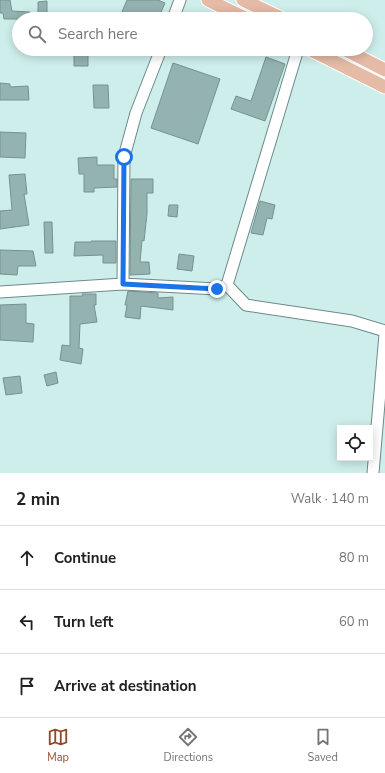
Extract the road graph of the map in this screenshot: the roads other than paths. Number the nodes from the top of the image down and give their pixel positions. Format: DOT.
graph roads {
  1 [pos="180,0"];
  2 [pos="208,0"];
  3 [pos="243,0"];
  4 [pos="176,12"];
  5 [pos="233,12"];
  6 [pos="268,12"];
  7 [pos="158,56"];
  8 [pos="296,56"];
  9 [pos="323,56"];
  10 [pos="358,56"];
  11 [pos="385,70"];
  12 [pos="385,87"];
  13 [pos="123,284"];
  14 [pos="227,285"];
  15 [pos="0,292"];
  16 [pos="385,331"];
  17 [pos="385,334"];
  18 [pos="373,473"];
  1 -- 4 [label="street"];
  2 -- 5 [label="main road"];
  3 -- 6 [label="main road"];
  7 -- 13 [label="street"];
  8 -- 14 [label="street"];
  9 -- 12 [label="main road"];
  10 -- 11 [label="main road"];
  13 -- 14 [label="street"];
  13 -- 15 [label="street"];
  14 -- 16 [label="street"];
  17 -- 18 [label="street"];
}
